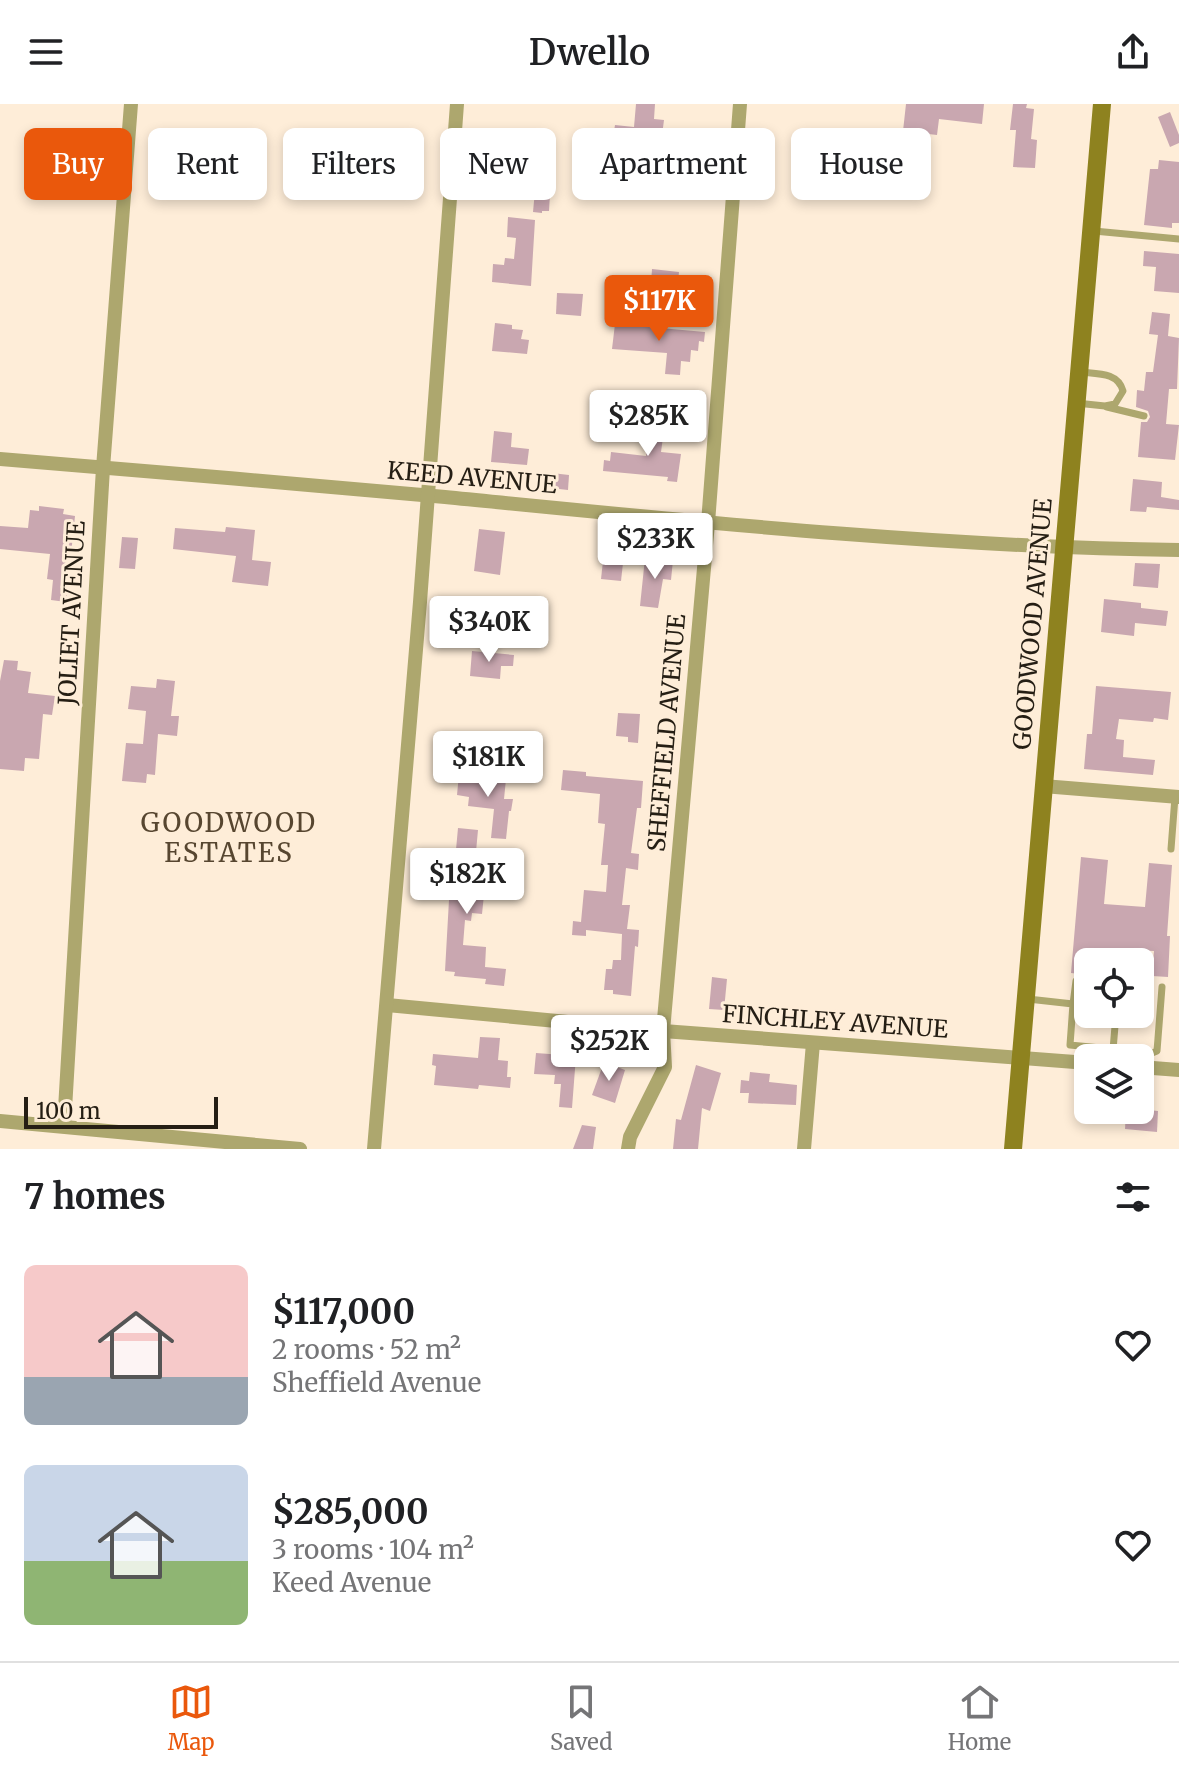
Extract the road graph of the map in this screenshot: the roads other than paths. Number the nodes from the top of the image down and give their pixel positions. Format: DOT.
graph roads {
  1 [pos="131,104"];
  2 [pos="457,104"];
  3 [pos="740,104"];
  4 [pos="1102,104"];
  5 [pos="1089,231"];
  6 [pos="1179,239"];
  7 [pos="1078,372"];
  8 [pos="1075,403"];
  9 [pos="1105,406"];
  10 [pos="1144,416"];
  11 [pos="0,459"];
  12 [pos="103,468"];
  13 [pos="427,496"];
  14 [pos="708,523"];
  15 [pos="1063,548"];
  16 [pos="1179,550"];
  17 [pos="1043,786"];
  18 [pos="1177,797"];
  19 [pos="1171,849"];
  20 [pos="1162,987"];
  21 [pos="1074,996"];
  22 [pos="1026,999"];
  23 [pos="1073,1004"];
  24 [pos="387,1005"];
  25 [pos="663,1031"];
  26 [pos="813,1043"];
  27 [pos="1074,1045"];
  28 [pos="1154,1051"];
  29 [pos="1021,1058"];
  30 [pos="1074,1062"];
  31 [pos="1154,1068"];
  32 [pos="1179,1070"];
  33 [pos="0,1121"];
  34 [pos="64,1126"];
  35 [pos="300,1149"];
  36 [pos="374,1149"];
  37 [pos="628,1149"];
  38 [pos="804,1149"];
  39 [pos="1013,1149"];
  1 -- 12 [label="street, JOLIET AVENUE"];
  2 -- 13 [label="street"];
  3 -- 14 [label="street, SHEFFIELD AVENUE"];
  4 -- 5 [label="street, GOODWOOD AVENUE"];
  5 -- 6 [label="lane"];
  5 -- 7 [label="street, GOODWOOD AVENUE"];
  7 -- 8 [label="street, GOODWOOD AVENUE"];
  7 -- 9 [label="lane"];
  8 -- 9 [label="lane"];
  8 -- 15 [label="street, GOODWOOD AVENUE"];
  9 -- 10 [label="lane"];
  11 -- 12 [label="street, KEED AVENUE"];
  12 -- 13 [label="street, KEED AVENUE"];
  12 -- 34 [label="street, JOLIET AVENUE"];
  13 -- 14 [label="street, KEED AVENUE"];
  13 -- 24 [label="street"];
  14 -- 15 [label="street, KEED AVENUE"];
  14 -- 25 [label="street, SHEFFIELD AVENUE"];
  15 -- 16 [label="street, KEED AVENUE"];
  15 -- 17 [label="street, GOODWOOD AVENUE"];
  17 -- 18 [label="street"];
  17 -- 22 [label="street, GOODWOOD AVENUE"];
  18 -- 19 [label="lane"];
  20 -- 28 [label="lane"];
  21 -- 23 [label="lane"];
  22 -- 23 [label="lane"];
  22 -- 29 [label="street, GOODWOOD AVENUE"];
  23 -- 27 [label="lane"];
  24 -- 25 [label="street, FINCHLEY AVENUE"];
  24 -- 36 [label="street"];
  25 -- 26 [label="street, FINCHLEY AVENUE"];
  25 -- 37 [label="street, SHEFFIELD AVENUE"];
  26 -- 29 [label="street, FINCHLEY AVENUE"];
  26 -- 38 [label="street"];
  29 -- 30 [label="street, FINCHLEY AVENUE"];
  29 -- 39 [label="street, GOODWOOD AVENUE"];
  31 -- 32 [label="street"];
  33 -- 34 [label="street"];
  34 -- 35 [label="street"];
}
